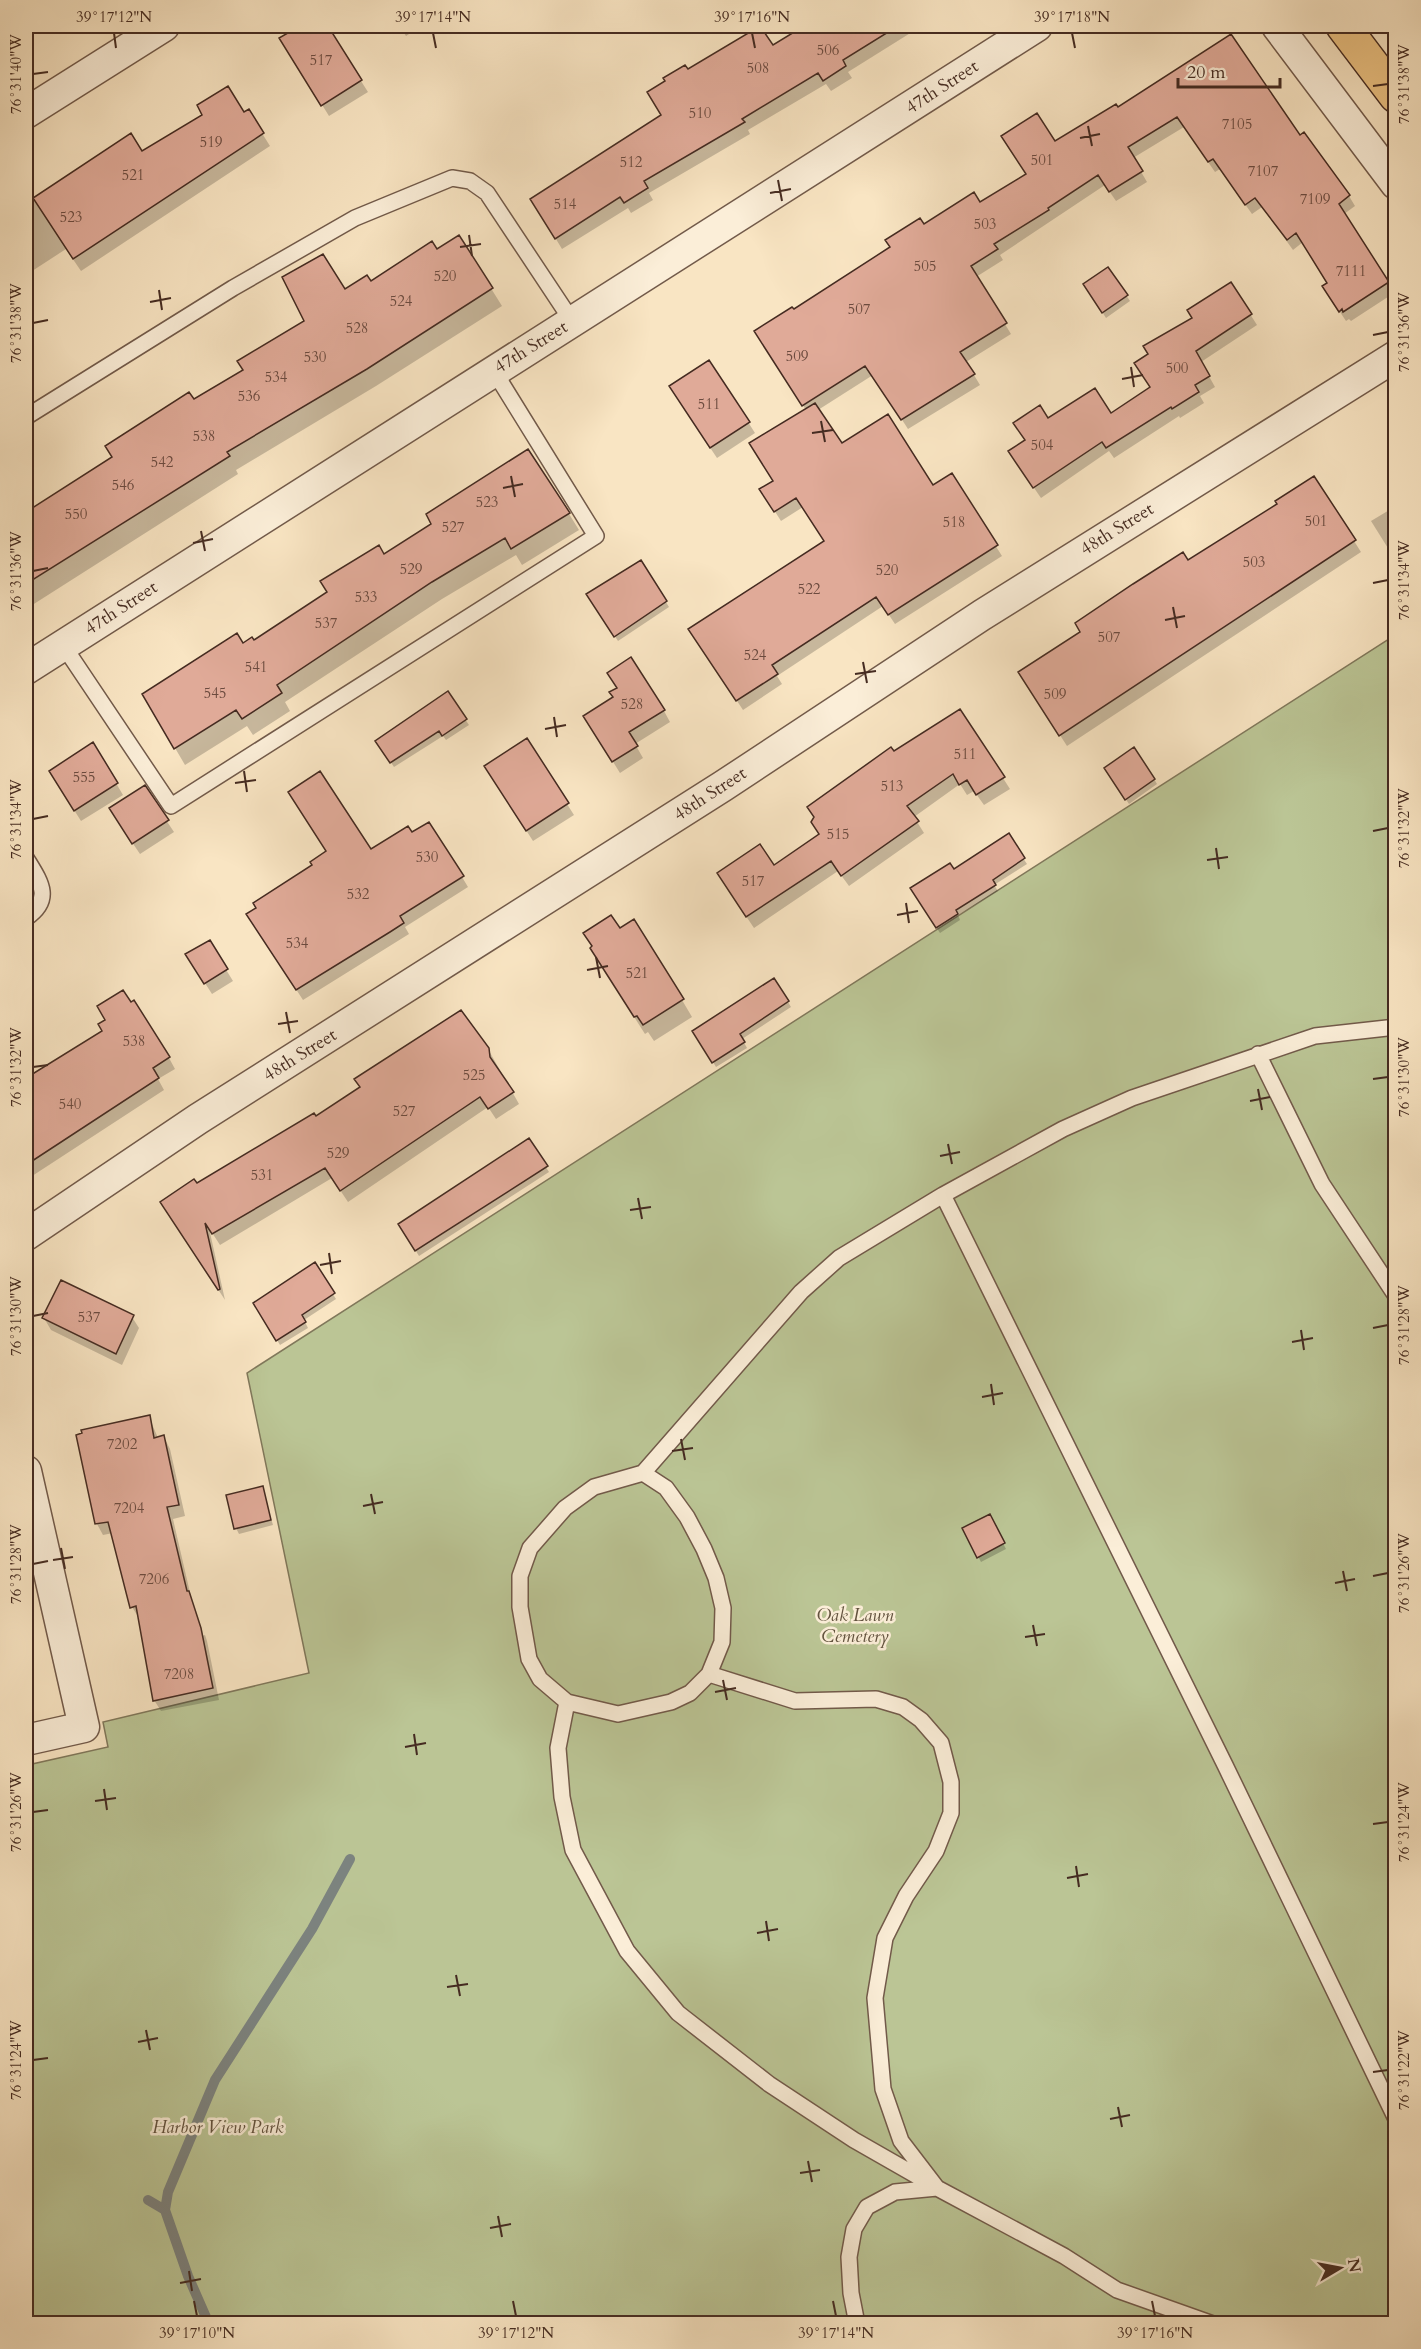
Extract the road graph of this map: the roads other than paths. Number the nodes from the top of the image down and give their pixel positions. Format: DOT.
graph roads {
  1 [pos="164,26"];
  2 [pos="1037,26"];
  3 [pos="1277,26"];
  4 [pos="1342,26"];
  5 [pos="1395,96"];
  6 [pos="26,112"];
  7 [pos="1395,184"];
  8 [pos="572,321"];
  9 [pos="1395,356"];
  10 [pos="494,371"];
  11 [pos="26,417"];
  12 [pos="63,645"];
  13 [pos="26,669"];
  14 [pos="26,858"];
  15 [pos="26,918"];
  16 [pos="1395,1027"];
  17 [pos="1258,1054"];
  18 [pos="943,1195"];
  19 [pos="26,1234"];
  20 [pos="1395,1296"];
  21 [pos="26,1471"];
  22 [pos="642,1473"];
  23 [pos="710,1674"];
  24 [pos="567,1702"];
  25 [pos="26,1740"];
  26 [pos="1395,2119"];
  27 [pos="937,2188"];
  28 [pos="857,2324"];
  29 [pos="1213,2324"];
  1 -- 6 [label="street"];
  2 -- 8 [label="street, 47th Street"];
  3 -- 7 [label="street"];
  4 -- 5 [label="main road"];
  8 -- 10 [label="street, 47th Street"];
  8 -- 11 [label="lane"];
  9 -- 19 [label="street, 48th Street"];
  10 -- 12 [label="street, 47th Street"];
  10 -- 12 [label="lane"];
  12 -- 13 [label="street, 47th Street"];
  14 -- 15 [label="lane"];
  16 -- 17 [label="lane"];
  17 -- 18 [label="lane"];
  17 -- 20 [label="lane"];
  18 -- 22 [label="lane"];
  18 -- 26 [label="lane"];
  21 -- 25 [label="street"];
  22 -- 23 [label="lane"];
  22 -- 24 [label="lane"];
  23 -- 24 [label="lane"];
  23 -- 27 [label="lane"];
  24 -- 27 [label="lane"];
  27 -- 28 [label="lane"];
  27 -- 29 [label="lane"];
}
